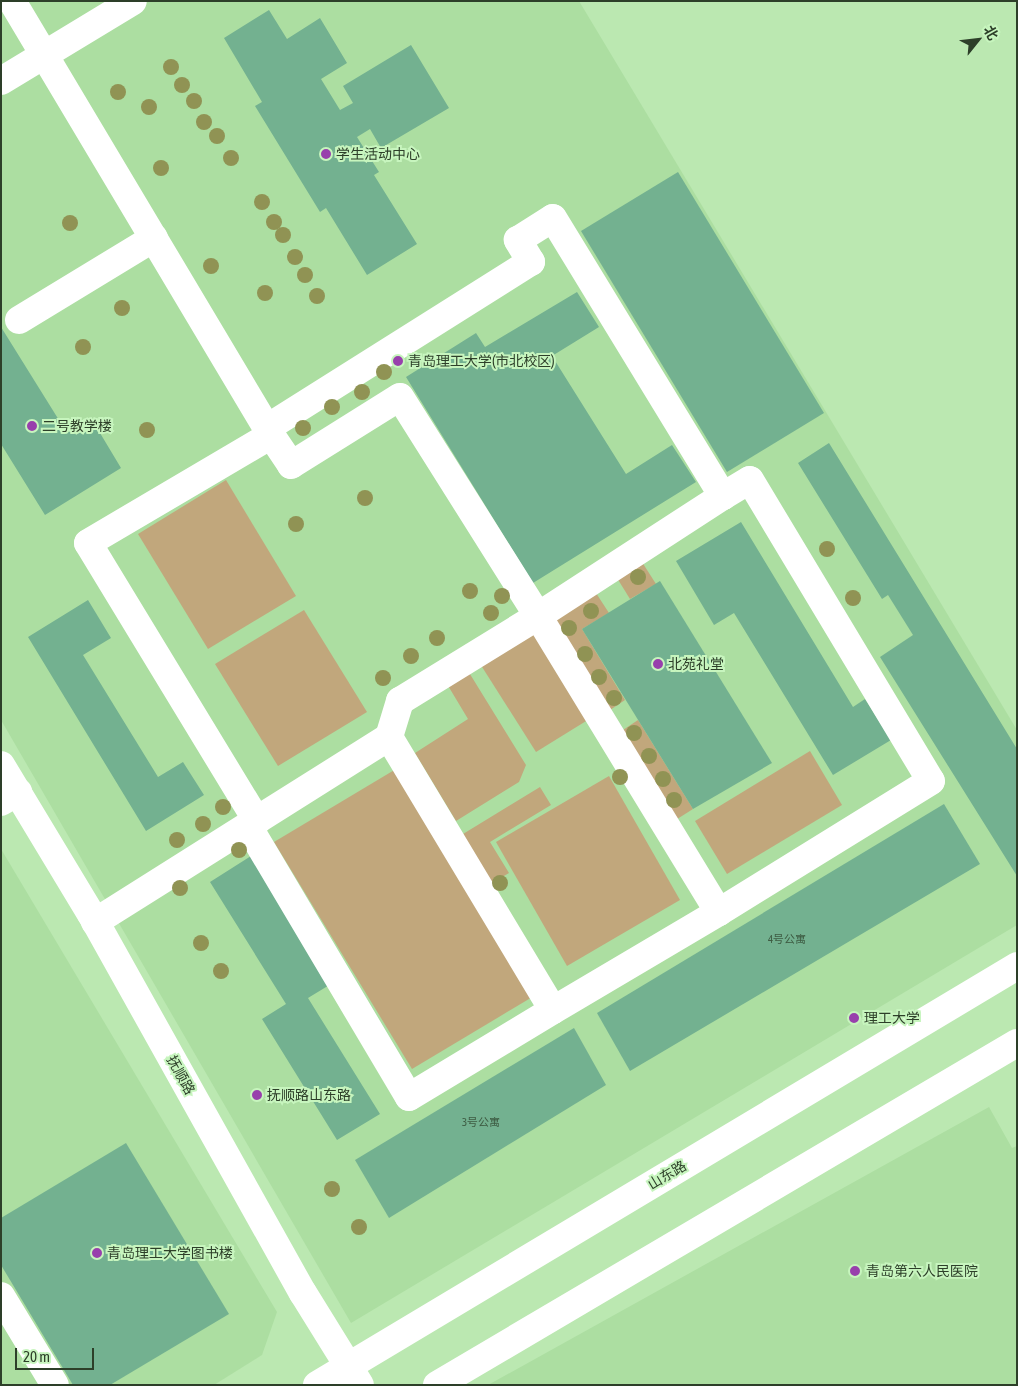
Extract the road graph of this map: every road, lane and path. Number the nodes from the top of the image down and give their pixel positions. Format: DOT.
graph roads {
  1 [pos="12,1"];
  2 [pos="133,1"];
  3 [pos="45,57"];
  4 [pos="1,81"];
  5 [pos="154,238"];
  6 [pos="19,320"];
  7 [pos="269,431"];
  8 [pos="723,496"];
  9 [pos="538,616"];
  10 [pos="389,737"];
  11 [pos="1,765"];
  12 [pos="9,797"];
  13 [pos="252,824"];
  14 [pos="719,912"];
  15 [pos="104,916"];
  16 [pos="1017,966"];
  17 [pos="553,1010"];
  18 [pos="1017,1043"];
  19 [pos="1,1296"];
  20 [pos="354,1376"];
  21 [pos="55,1385"];
  22 [pos="317,1385"];
  23 [pos="437,1385"];
  1 -- 3 [label="street"];
  2 -- 3 [label="street"];
  3 -- 4 [label="street"];
  3 -- 5 [label="street"];
  5 -- 6 [label="street"];
  5 -- 7 [label="street"];
  7 -- 8 [label="street"];
  7 -- 9 [label="street"];
  7 -- 13 [label="street"];
  8 -- 9 [label="street"];
  8 -- 14 [label="street"];
  9 -- 10 [label="street"];
  9 -- 14 [label="street"];
  10 -- 13 [label="street"];
  10 -- 17 [label="street"];
  11 -- 12 [label="street, 抚顺路"];
  12 -- 15 [label="street, 抚顺路"];
  13 -- 15 [label="street"];
  13 -- 17 [label="street"];
  14 -- 17 [label="street"];
  15 -- 20 [label="street, 抚顺路"];
  16 -- 20 [label="street, 山东路"];
  18 -- 23 [label="street"];
  19 -- 21 [label="street"];
  20 -- 22 [label="street, 山东路"];
}
